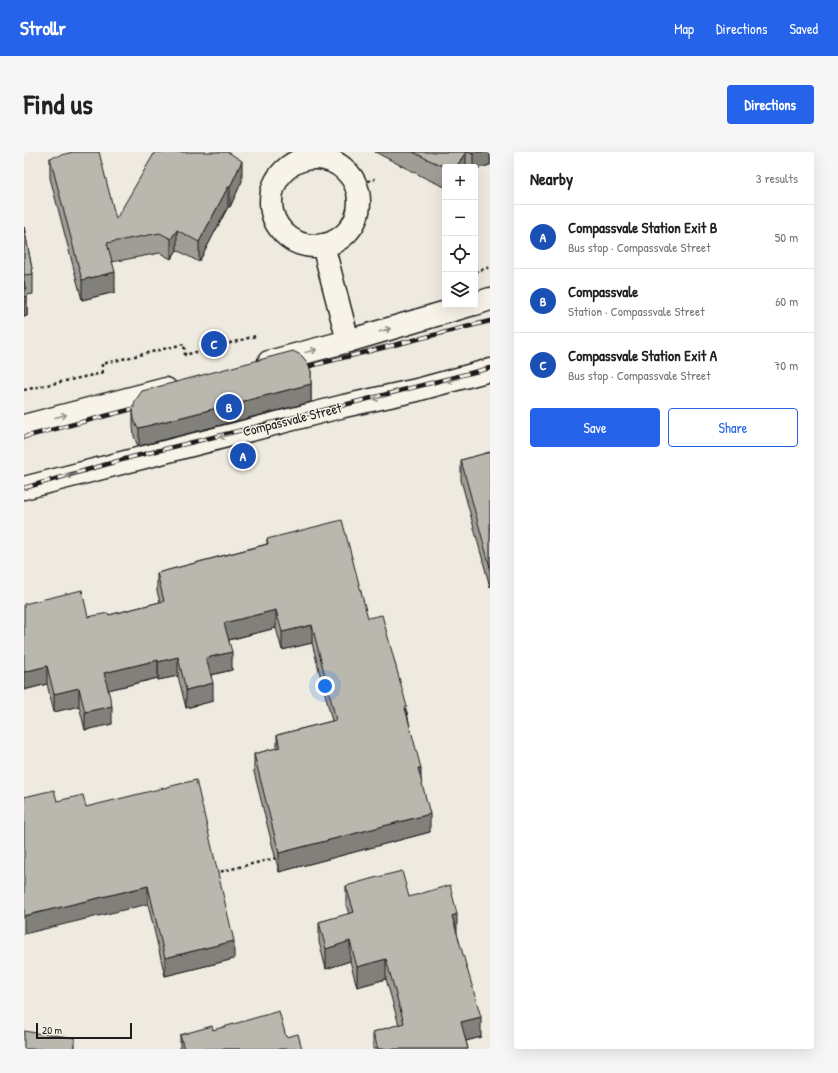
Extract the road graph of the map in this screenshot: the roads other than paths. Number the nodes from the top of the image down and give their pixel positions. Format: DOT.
graph roads {
  1 [pos="303,156"];
  2 [pos="323,245"];
  3 [pos="490,299"];
  4 [pos="478,303"];
  5 [pos="460,308"];
  6 [pos="348,341"];
  7 [pos="249,367"];
  8 [pos="490,370"];
  9 [pos="188,383"];
  10 [pos="24,426"];
  11 [pos="24,488"];
  1 -- 2 [label="street"];
  1 -- 2 [label="street"];
  2 -- 6 [label="street"];
  3 -- 4 [label="street"];
  6 -- 5 [label="street, one-way"];
  7 -- 6 [label="street, one-way"];
  8 -- 11 [label="street, Compassvale Street, one-way"];
  10 -- 9 [label="street, one-way"];
}
